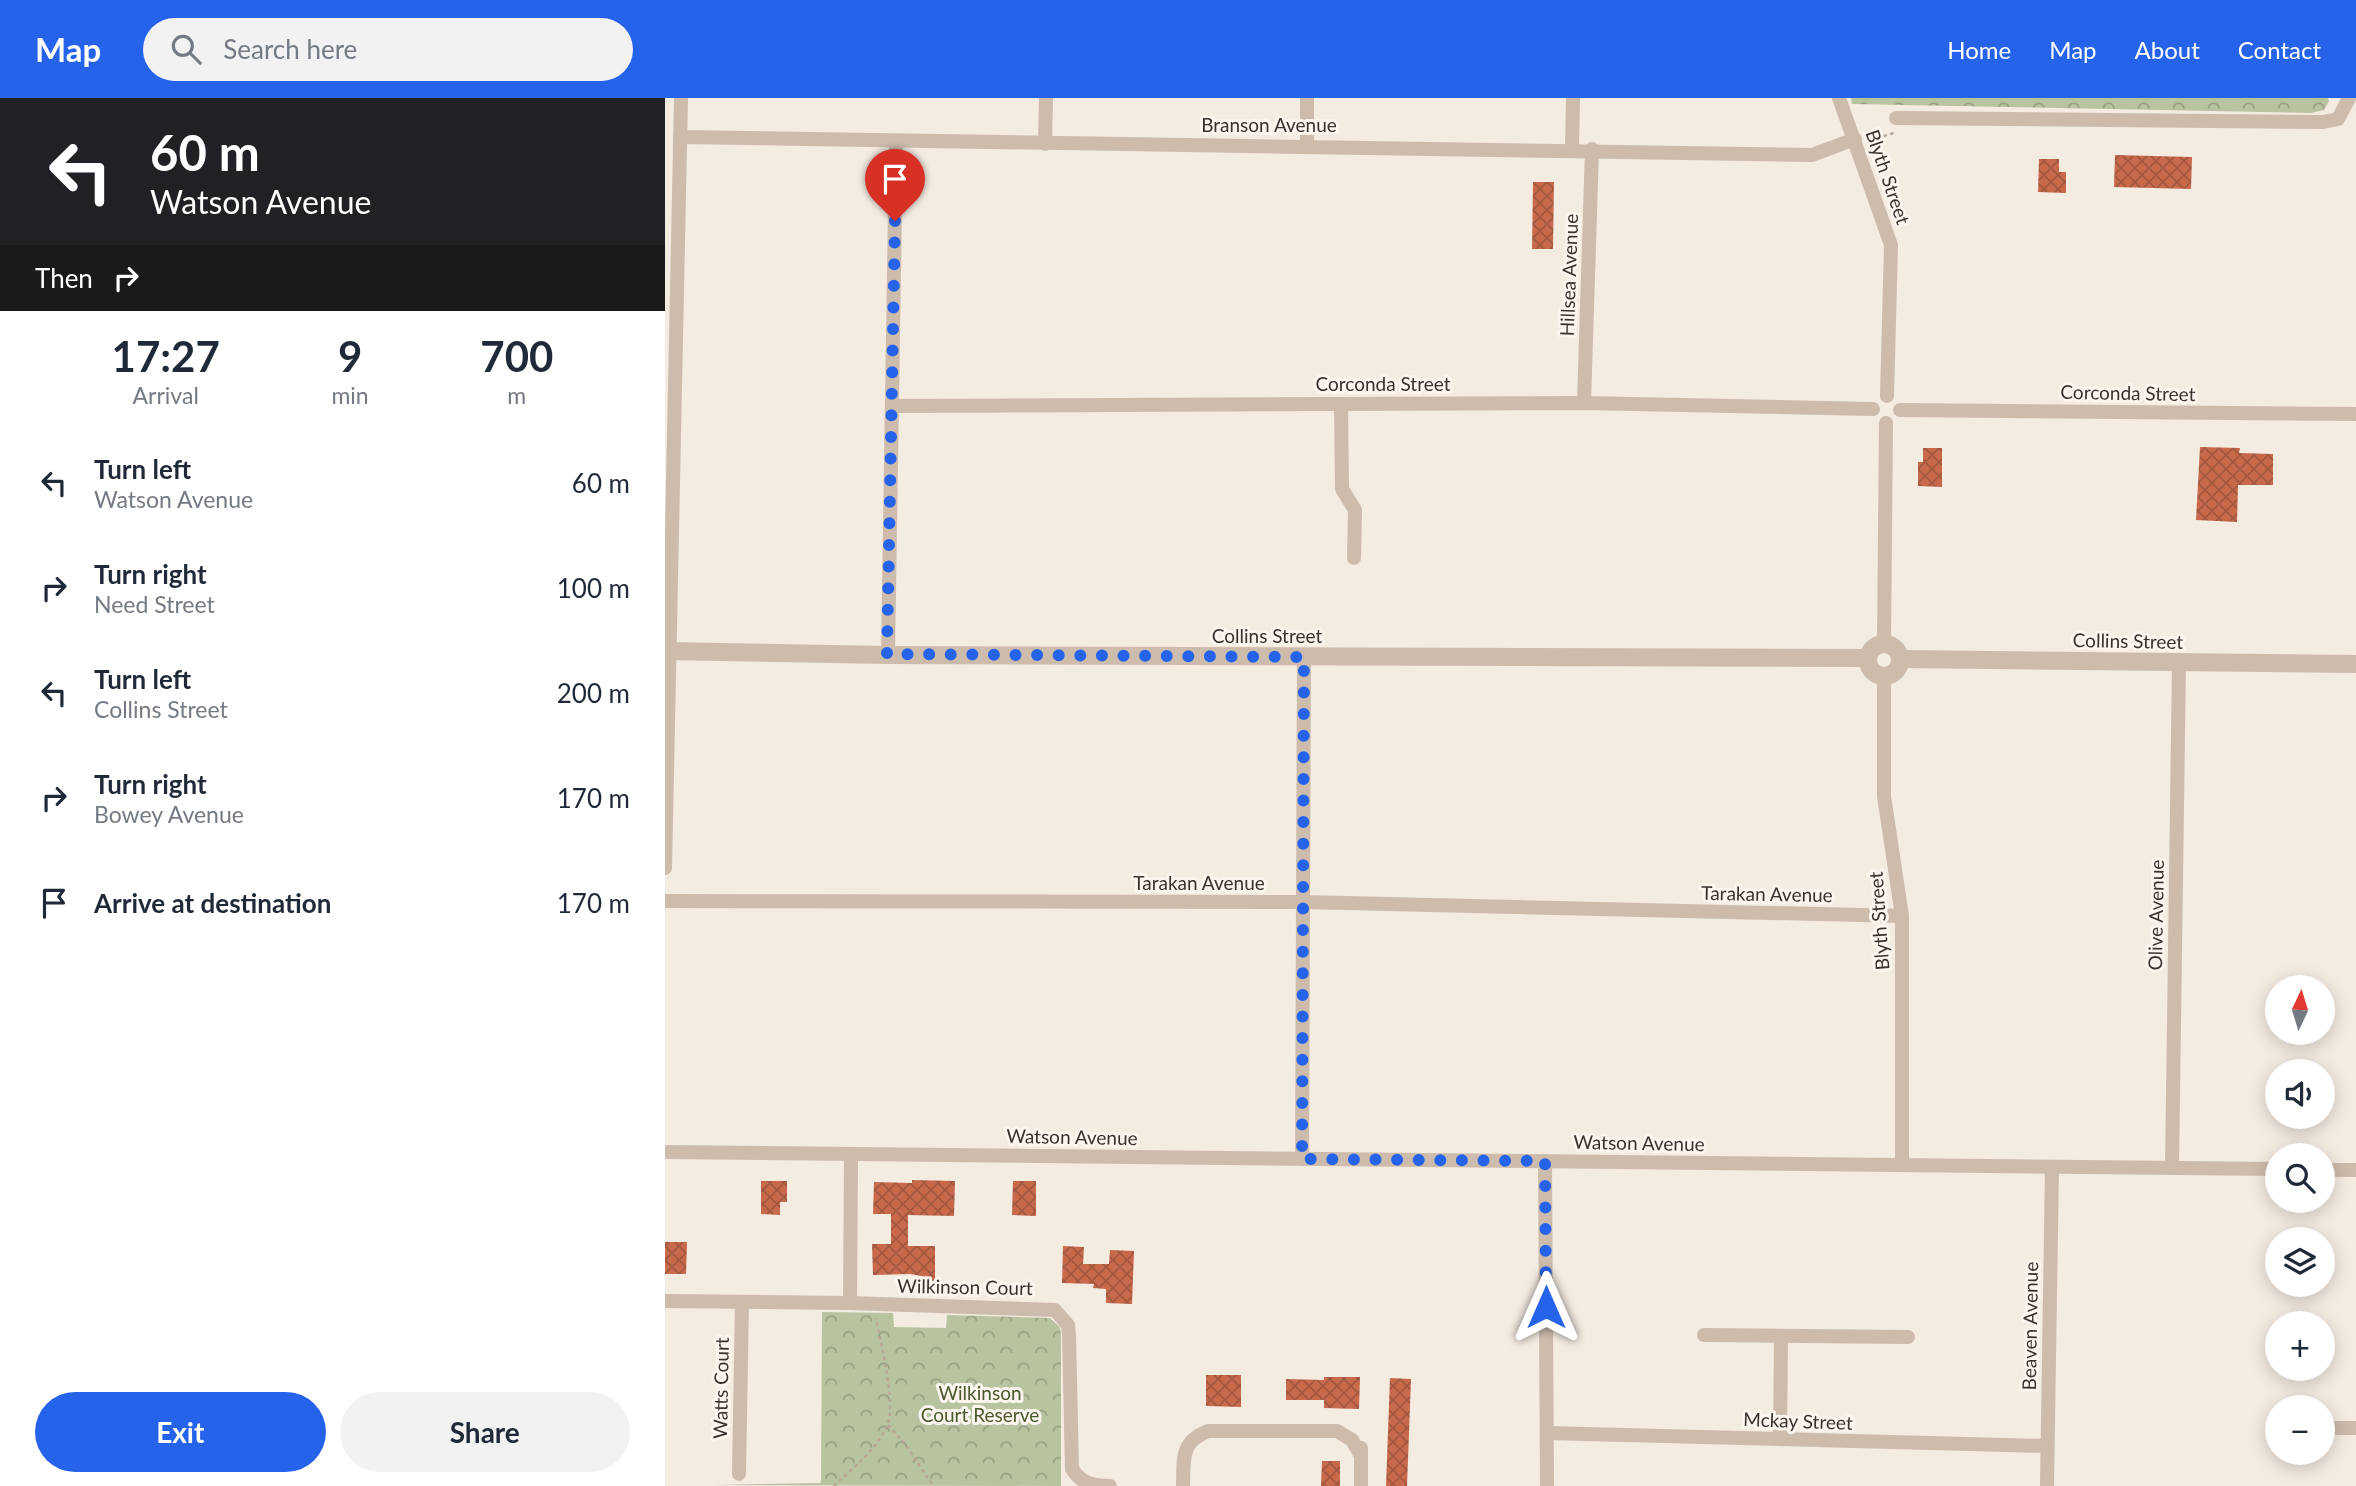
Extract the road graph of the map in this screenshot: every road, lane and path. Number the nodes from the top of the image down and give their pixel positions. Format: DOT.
graph roads {
  1 [pos="681,98"];
  2 [pos="1046,98"];
  3 [pos="1307,98"];
  4 [pos="1573,98"];
  5 [pos="1839,98"];
  6 [pos="2349,98"];
  7 [pos="1900,118"];
  8 [pos="680,136"];
  9 [pos="896,142"];
  10 [pos="1856,142"];
  11 [pos="1045,144"];
  12 [pos="1307,144"];
  13 [pos="1572,149"];
  14 [pos="1592,149"];
  15 [pos="1887,396"];
  16 [pos="1584,403"];
  17 [pos="1341,404"];
  18 [pos="894,406"];
  19 [pos="1873,409"];
  20 [pos="1900,410"];
  21 [pos="2356,414"];
  22 [pos="1886,423"];
  23 [pos="1354,558"];
  24 [pos="1884,645"];
  25 [pos="668,651"];
  26 [pos="887,654"];
  27 [pos="1304,657"];
  28 [pos="1868,658"];
  29 [pos="1900,659"];
  30 [pos="2179,663"];
  31 [pos="2356,664"];
  32 [pos="1884,676"];
  33 [pos="665,868"];
  34 [pos="665,901"];
  35 [pos="1303,902"];
  36 [pos="1902,916"];
  37 [pos="665,1152"];
  38 [pos="851,1154"];
  39 [pos="1302,1159"];
  40 [pos="1545,1161"];
  41 [pos="1902,1165"];
  42 [pos="2052,1167"];
  43 [pos="2172,1168"];
  44 [pos="2265,1169"];
  45 [pos="2335,1170"];
  46 [pos="2356,1170"];
  47 [pos="665,1301"];
  48 [pos="742,1302"];
  49 [pos="850,1303"];
  50 [pos="874,1304"];
  51 [pos="1704,1335"];
  52 [pos="1781,1336"];
  53 [pos="1908,1337"];
  54 [pos="888,1425"];
  55 [pos="2335,1428"];
  56 [pos="2356,1428"];
  57 [pos="1547,1433"];
  58 [pos="1361,1436"];
  59 [pos="1780,1439"];
  60 [pos="2047,1447"];
  61 [pos="1361,1456"];
  62 [pos="739,1474"];
  63 [pos="834,1486"];
  64 [pos="933,1486"];
  65 [pos="1110,1486"];
  66 [pos="1183,1486"];
  67 [pos="1361,1486"];
  68 [pos="1547,1486"];
  69 [pos="2047,1486"];
  1 -- 8 [label="street"];
  2 -- 11 [label="street"];
  3 -- 12 [label="street"];
  4 -- 13 [label="street"];
  5 -- 10 [label="street, Blyth Street"];
  6 -- 7 [label="street"];
  7 -- 10 [label="path"];
  8 -- 9 [label="street, Branson Avenue"];
  8 -- 25 [label="street"];
  9 -- 11 [label="street, Branson Avenue"];
  9 -- 18 [label="street"];
  10 -- 14 [label="street, Branson Avenue"];
  10 -- 15 [label="street, Blyth Street"];
  11 -- 12 [label="street, Branson Avenue"];
  12 -- 13 [label="street, Branson Avenue"];
  13 -- 14 [label="street, Branson Avenue"];
  14 -- 16 [label="street, Hillsea Avenue"];
  15 -- 19 [label="street"];
  15 -- 20 [label="street"];
  16 -- 17 [label="street, Corconda Street"];
  16 -- 19 [label="street, Corconda Street"];
  17 -- 18 [label="street, Corconda Street"];
  17 -- 23 [label="street"];
  18 -- 26 [label="street"];
  19 -- 22 [label="street"];
  20 -- 21 [label="street, Corconda Street"];
  20 -- 22 [label="street"];
  22 -- 24 [label="street"];
  24 -- 28 [label="street"];
  24 -- 29 [label="street"];
  25 -- 26 [label="street, Collins Street"];
  25 -- 33 [label="street"];
  26 -- 27 [label="street, Collins Street"];
  27 -- 28 [label="street, Collins Street"];
  27 -- 35 [label="street"];
  28 -- 32 [label="street"];
  29 -- 30 [label="street, Collins Street"];
  29 -- 32 [label="street"];
  30 -- 31 [label="street, Collins Street"];
  30 -- 43 [label="street, Olive Avenue"];
  32 -- 36 [label="street, Blyth Street"];
  34 -- 35 [label="street, Tarakan Avenue"];
  35 -- 36 [label="street, Tarakan Avenue"];
  35 -- 39 [label="street"];
  36 -- 41 [label="street, Blyth Street"];
  37 -- 38 [label="street, Watson Avenue"];
  38 -- 39 [label="street, Watson Avenue"];
  38 -- 49 [label="street"];
  39 -- 40 [label="street, Watson Avenue"];
  40 -- 41 [label="street, Watson Avenue"];
  40 -- 57 [label="street"];
  41 -- 42 [label="street, Watson Avenue"];
  42 -- 43 [label="street, Watson Avenue"];
  42 -- 60 [label="street, Beaven Avenue"];
  43 -- 44 [label="street, Watson Avenue"];
  45 -- 46 [label="street"];
  47 -- 48 [label="street, Wilkinson Court"];
  48 -- 49 [label="street, Wilkinson Court"];
  48 -- 62 [label="street, Watts Court"];
  49 -- 50 [label="street, Wilkinson Court"];
  50 -- 54 [label="path"];
  50 -- 65 [label="street, Wilkinson Court"];
  51 -- 52 [label="street"];
  52 -- 53 [label="street"];
  52 -- 59 [label="street"];
  54 -- 63 [label="path"];
  54 -- 64 [label="path"];
  55 -- 56 [label="street"];
  57 -- 59 [label="street, Mckay Street"];
  57 -- 68 [label="street"];
  58 -- 61 [label="street"];
  59 -- 60 [label="street, Mckay Street"];
  60 -- 69 [label="street, Beaven Avenue"];
  61 -- 66 [label="street"];
  61 -- 67 [label="street"];
}
